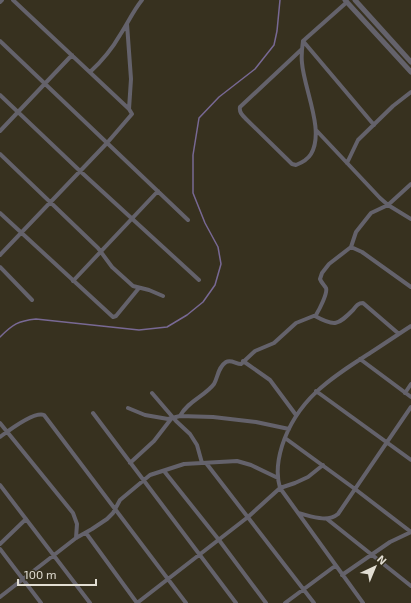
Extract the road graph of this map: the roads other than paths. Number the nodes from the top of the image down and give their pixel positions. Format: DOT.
graph roads {
  1 [pos="14,0"];
  2 [pos="142,0"];
  3 [pos="356,0"];
  4 [pos="346,1"];
  5 [pos="127,22"];
  6 [pos="0,40"];
  7 [pos="303,41"];
  8 [pos="302,49"];
  9 [pos="72,55"];
  10 [pos="411,62"];
  11 [pos="90,72"];
  12 [pos="411,72"];
  13 [pos="45,84"];
  14 [pos="411,92"];
  15 [pos="0,95"];
  16 [pos="129,109"];
  17 [pos="18,112"];
  18 [pos="374,125"];
  19 [pos="316,130"];
  20 [pos="0,131"];
  21 [pos="107,143"];
  22 [pos="0,154"];
  23 [pos="346,163"];
  24 [pos="80,171"];
  25 [pos="411,184"];
  26 [pos="158,191"];
  27 [pos="50,202"];
  28 [pos="388,204"];
  29 [pos="0,213"];
  30 [pos="131,219"];
  31 [pos="411,219"];
  32 [pos="188,220"];
  33 [pos="21,233"];
  34 [pos="351,247"];
  35 [pos="101,252"];
  36 [pos="0,255"];
  37 [pos="0,267"];
  38 [pos="199,280"];
  39 [pos="73,281"];
  40 [pos="411,287"];
  41 [pos="139,288"];
  42 [pos="163,296"];
  43 [pos="32,300"];
  44 [pos="315,316"];
  45 [pos="411,326"];
  46 [pos="399,334"];
  47 [pos="360,359"];
  48 [pos="243,362"];
  49 [pos="411,384"];
  50 [pos="316,391"];
  51 [pos="152,393"];
  52 [pos="405,393"];
  53 [pos="411,397"];
  54 [pos="411,407"];
  55 [pos="128,408"];
  56 [pos="93,413"];
  57 [pos="296,415"];
  58 [pos="180,416"];
  59 [pos="172,418"];
  60 [pos="0,423"];
  61 [pos="289,429"];
  62 [pos="7,432"];
  63 [pos="0,437"];
  64 [pos="285,438"];
  65 [pos="386,443"];
  66 [pos="411,460"];
  67 [pos="130,463"];
  68 [pos="204,463"];
  69 [pos="323,465"];
  70 [pos="164,471"];
  71 [pos="278,478"];
  72 [pos="143,480"];
  73 [pos="0,485"];
  74 [pos="280,488"];
  75 [pos="355,489"];
  76 [pos="115,510"];
  77 [pos="297,513"];
  78 [pos="248,517"];
  79 [pos="26,519"];
  80 [pos="327,519"];
  81 [pos="411,532"];
  82 [pos="86,533"];
  83 [pos="76,538"];
  84 [pos="219,540"];
  85 [pos="0,544"];
  86 [pos="0,549"];
  87 [pos="54,555"];
  88 [pos="200,555"];
  89 [pos="371,555"];
  90 [pos="335,566"];
  91 [pos="342,575"];
  92 [pos="23,579"];
  93 [pos="168,579"];
  94 [pos="411,586"];
  95 [pos="304,589"];
  96 [pos="0,597"];
  97 [pos="41,603"];
  98 [pos="90,603"];
  99 [pos="137,603"];
  100 [pos="186,603"];
  101 [pos="236,603"];
  102 [pos="266,603"];
  103 [pos="285,603"];
  104 [pos="314,603"];
  105 [pos="363,603"];
  1 -- 9 [label="street"];
  2 -- 5 [label="street"];
  3 -- 10 [label="street"];
  4 -- 7 [label="street"];
  4 -- 12 [label="street"];
  5 -- 11 [label="street"];
  5 -- 16 [label="street"];
  6 -- 13 [label="street"];
  7 -- 8 [label="street"];
  7 -- 18 [label="street"];
  8 -- 19 [label="street"];
  8 -- 19 [label="street"];
  9 -- 11 [label="street"];
  9 -- 13 [label="street"];
  11 -- 16 [label="street"];
  13 -- 17 [label="street"];
  13 -- 21 [label="street"];
  14 -- 18 [label="street"];
  15 -- 17 [label="street"];
  16 -- 21 [label="street"];
  17 -- 20 [label="street"];
  17 -- 24 [label="street"];
  18 -- 23 [label="street"];
  19 -- 23 [label="street"];
  21 -- 24 [label="street"];
  21 -- 26 [label="street"];
  22 -- 27 [label="street"];
  23 -- 28 [label="street"];
  24 -- 27 [label="street"];
  24 -- 30 [label="street"];
  25 -- 28 [label="street"];
  26 -- 30 [label="street"];
  26 -- 32 [label="street"];
  27 -- 33 [label="street"];
  27 -- 35 [label="street"];
  28 -- 31 [label="street"];
  28 -- 34 [label="street"];
  29 -- 33 [label="street"];
  30 -- 35 [label="street"];
  30 -- 38 [label="street"];
  33 -- 36 [label="street"];
  33 -- 39 [label="street"];
  34 -- 40 [label="street"];
  34 -- 44 [label="street"];
  35 -- 39 [label="street"];
  35 -- 41 [label="street"];
  37 -- 43 [label="street"];
  39 -- 41 [label="street"];
  41 -- 42 [label="street"];
  44 -- 46 [label="street"];
  44 -- 48 [label="street"];
  45 -- 46 [label="street"];
  46 -- 47 [label="street"];
  47 -- 50 [label="street"];
  47 -- 52 [label="street"];
  48 -- 57 [label="street"];
  48 -- 58 [label="street"];
  49 -- 52 [label="street"];
  50 -- 57 [label="street"];
  50 -- 65 [label="street"];
  51 -- 59 [label="street"];
  52 -- 53 [label="street"];
  54 -- 65 [label="street"];
  55 -- 59 [label="street"];
  56 -- 67 [label="street"];
  57 -- 61 [label="street"];
  58 -- 59 [label="street"];
  58 -- 61 [label="street"];
  59 -- 67 [label="street"];
  59 -- 68 [label="street"];
  60 -- 62 [label="street"];
  61 -- 64 [label="street"];
  62 -- 63 [label="street"];
  62 -- 76 [label="street"];
  62 -- 83 [label="street"];
  64 -- 69 [label="street"];
  64 -- 71 [label="street"];
  65 -- 66 [label="street"];
  65 -- 75 [label="street"];
  67 -- 72 [label="street"];
  68 -- 70 [label="street"];
  68 -- 71 [label="street"];
  68 -- 78 [label="street"];
  69 -- 74 [label="street"];
  69 -- 75 [label="street"];
  70 -- 72 [label="street"];
  70 -- 84 [label="street"];
  71 -- 74 [label="street"];
  72 -- 76 [label="street"];
  72 -- 88 [label="street"];
  73 -- 79 [label="street"];
  74 -- 77 [label="street"];
  74 -- 78 [label="street"];
  75 -- 80 [label="street"];
  75 -- 81 [label="street"];
  76 -- 82 [label="street"];
  76 -- 93 [label="street"];
  77 -- 80 [label="street"];
  77 -- 90 [label="street"];
  78 -- 84 [label="street"];
  78 -- 95 [label="street"];
  79 -- 85 [label="street"];
  79 -- 87 [label="street"];
  80 -- 89 [label="street"];
  81 -- 89 [label="street"];
  82 -- 83 [label="street"];
  82 -- 99 [label="street"];
  83 -- 87 [label="street"];
  84 -- 88 [label="street"];
  84 -- 102 [label="street"];
  86 -- 92 [label="street"];
  87 -- 92 [label="street"];
  87 -- 98 [label="street"];
  88 -- 93 [label="street"];
  88 -- 101 [label="street"];
  89 -- 91 [label="street"];
  89 -- 94 [label="street"];
  90 -- 91 [label="street"];
  90 -- 95 [label="street"];
  91 -- 105 [label="street"];
  92 -- 96 [label="street"];
  92 -- 97 [label="street"];
  93 -- 99 [label="street"];
  93 -- 100 [label="street"];
  95 -- 103 [label="street"];
  95 -- 104 [label="street"];
}
